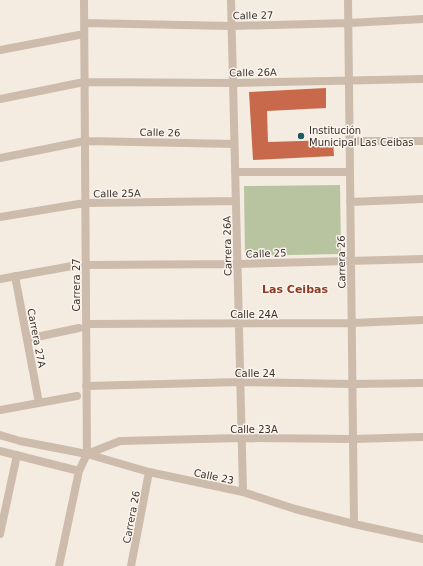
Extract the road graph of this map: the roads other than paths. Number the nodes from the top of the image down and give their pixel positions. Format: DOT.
graph roads {
  1 [pos="84,0"];
  2 [pos="231,0"];
  3 [pos="348,0"];
  4 [pos="423,19"];
  5 [pos="84,23"];
  6 [pos="348,23"];
  7 [pos="232,26"];
  8 [pos="84,34"];
  9 [pos="0,50"];
  10 [pos="423,79"];
  11 [pos="349,80"];
  12 [pos="84,82"];
  13 [pos="233,83"];
  14 [pos="0,99"];
  15 [pos="85,141"];
  16 [pos="350,141"];
  17 [pos="423,141"];
  18 [pos="234,144"];
  19 [pos="0,158"];
  20 [pos="235,172"];
  21 [pos="350,172"];
  22 [pos="423,199"];
  23 [pos="236,201"];
  24 [pos="350,202"];
  25 [pos="85,203"];
  26 [pos="0,217"];
  27 [pos="423,259"];
  28 [pos="351,260"];
  29 [pos="237,264"];
  30 [pos="85,265"];
  31 [pos="72,266"];
  32 [pos="15,276"];
  33 [pos="0,279"];
  34 [pos="423,320"];
  35 [pos="352,323"];
  36 [pos="239,324"];
  37 [pos="82,326"];
  38 [pos="27,339"];
  39 [pos="240,382"];
  40 [pos="423,383"];
  41 [pos="352,384"];
  42 [pos="86,386"];
  43 [pos="77,396"];
  44 [pos="39,403"];
  45 [pos="0,410"];
  46 [pos="0,435"];
  47 [pos="241,438"];
  48 [pos="423,438"];
  49 [pos="353,439"];
  50 [pos="0,451"];
  51 [pos="87,454"];
  52 [pos="17,456"];
  53 [pos="79,470"];
  54 [pos="149,472"];
  55 [pos="243,492"];
  56 [pos="354,524"];
  57 [pos="0,534"];
  58 [pos="423,539"];
  59 [pos="60,566"];
  60 [pos="130,566"];
  1 -- 5 [label="street, Carrera 27"];
  2 -- 7 [label="street, Carrera 26A"];
  3 -- 6 [label="street, Carrera 26"];
  4 -- 6 [label="street, Calle 27"];
  5 -- 7 [label="street, Calle 27"];
  5 -- 8 [label="street, Carrera 27"];
  6 -- 7 [label="street, Calle 27"];
  6 -- 11 [label="street, Carrera 26"];
  7 -- 13 [label="street, Carrera 26A"];
  8 -- 9 [label="street"];
  8 -- 12 [label="street, Carrera 27"];
  10 -- 11 [label="street, Calle 26A"];
  11 -- 13 [label="street, Calle 26A"];
  11 -- 16 [label="street, Carrera 26"];
  12 -- 13 [label="street, Calle 26A"];
  12 -- 14 [label="street"];
  12 -- 15 [label="street, Carrera 27"];
  13 -- 18 [label="street, Carrera 26A"];
  15 -- 18 [label="street, Calle 26"];
  15 -- 19 [label="street"];
  15 -- 25 [label="street, Carrera 27"];
  16 -- 17 [label="street"];
  16 -- 21 [label="street, Carrera 26"];
  18 -- 20 [label="street, Carrera 26A"];
  20 -- 21 [label="street"];
  20 -- 23 [label="street, Carrera 26A"];
  21 -- 24 [label="street, Carrera 26"];
  22 -- 24 [label="street"];
  23 -- 25 [label="street, Calle 25A"];
  23 -- 29 [label="street, Carrera 26A"];
  24 -- 28 [label="street, Carrera 26"];
  25 -- 26 [label="street, Calle 25A"];
  25 -- 30 [label="street, Carrera 27"];
  27 -- 28 [label="street, Calle 25"];
  28 -- 29 [label="street, Calle 25"];
  28 -- 35 [label="street, Carrera 26"];
  29 -- 30 [label="street, Calle 25"];
  29 -- 36 [label="street, Carrera 26A"];
  30 -- 37 [label="street, Carrera 27"];
  31 -- 32 [label="street"];
  32 -- 33 [label="street"];
  32 -- 38 [label="street, Carrera 27A"];
  34 -- 35 [label="street, Calle 24A"];
  35 -- 36 [label="street, Calle 24A"];
  35 -- 41 [label="street, Carrera 26"];
  36 -- 37 [label="street, Calle 24A"];
  36 -- 39 [label="street, Carrera 26A"];
  37 -- 38 [label="street, Calle 24A"];
  37 -- 42 [label="street, Carrera 27"];
  38 -- 44 [label="street, Carrera 27A"];
  39 -- 41 [label="street, Calle 24"];
  39 -- 42 [label="street, Calle 24"];
  39 -- 47 [label="street, Carrera 26A"];
  40 -- 41 [label="street, Calle 24"];
  41 -- 49 [label="street, Carrera 26"];
  42 -- 51 [label="street, Carrera 27"];
  43 -- 44 [label="street"];
  44 -- 45 [label="street"];
  46 -- 51 [label="street, Calle 23"];
  47 -- 49 [label="street, Calle 23A"];
  47 -- 51 [label="street, Calle 23A"];
  47 -- 55 [label="street, Carrera 26A"];
  48 -- 49 [label="street, Calle 23A"];
  49 -- 56 [label="street, Carrera 26"];
  50 -- 52 [label="street"];
  51 -- 53 [label="street, Carrera 27"];
  51 -- 54 [label="street, Calle 23"];
  52 -- 53 [label="street"];
  52 -- 57 [label="street"];
  53 -- 59 [label="street, Carrera 27"];
  54 -- 55 [label="street, Calle 23"];
  54 -- 60 [label="street, Carrera 26"];
  55 -- 56 [label="street, Calle 23"];
  56 -- 58 [label="street, Calle 23"];
}
